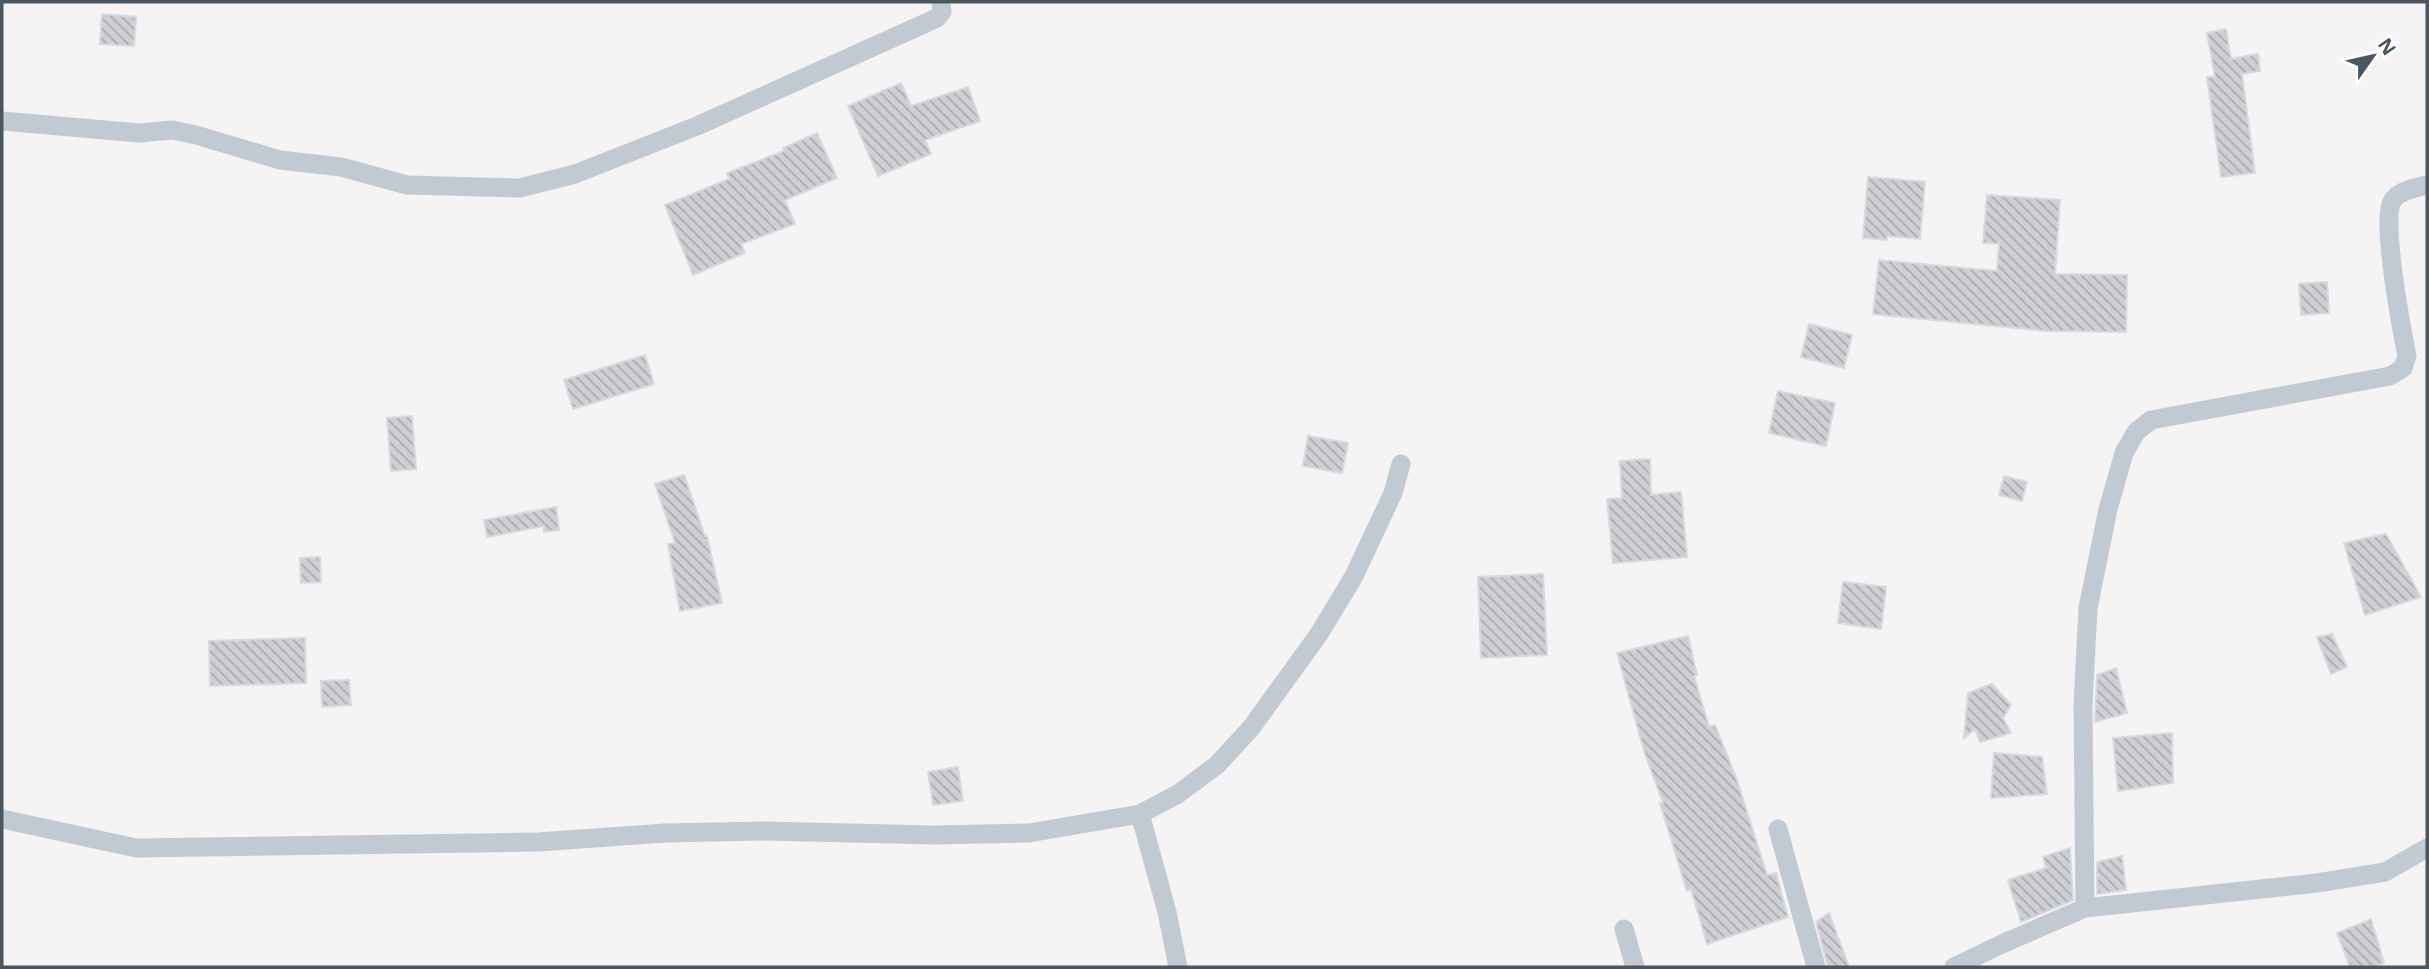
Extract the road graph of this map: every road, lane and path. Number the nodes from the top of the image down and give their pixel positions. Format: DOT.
graph roads {
  1 [pos="941,2"];
  2 [pos="2,121"];
  3 [pos="2427,185"];
  4 [pos="1401,464"];
  5 [pos="1140,814"];
  6 [pos="2,819"];
  7 [pos="1778,829"];
  8 [pos="2427,848"];
  9 [pos="2085,908"];
  10 [pos="1624,929"];
  11 [pos="1178,967"];
  12 [pos="1635,967"];
  13 [pos="1815,967"];
  14 [pos="1954,967"];
  1 -- 2 [label="street"];
  3 -- 9 [label="street"];
  4 -- 5 [label="street"];
  5 -- 6 [label="street"];
  5 -- 11 [label="street"];
  7 -- 13 [label="street"];
  8 -- 9 [label="street"];
  9 -- 14 [label="street"];
  10 -- 12 [label="street"];
}
